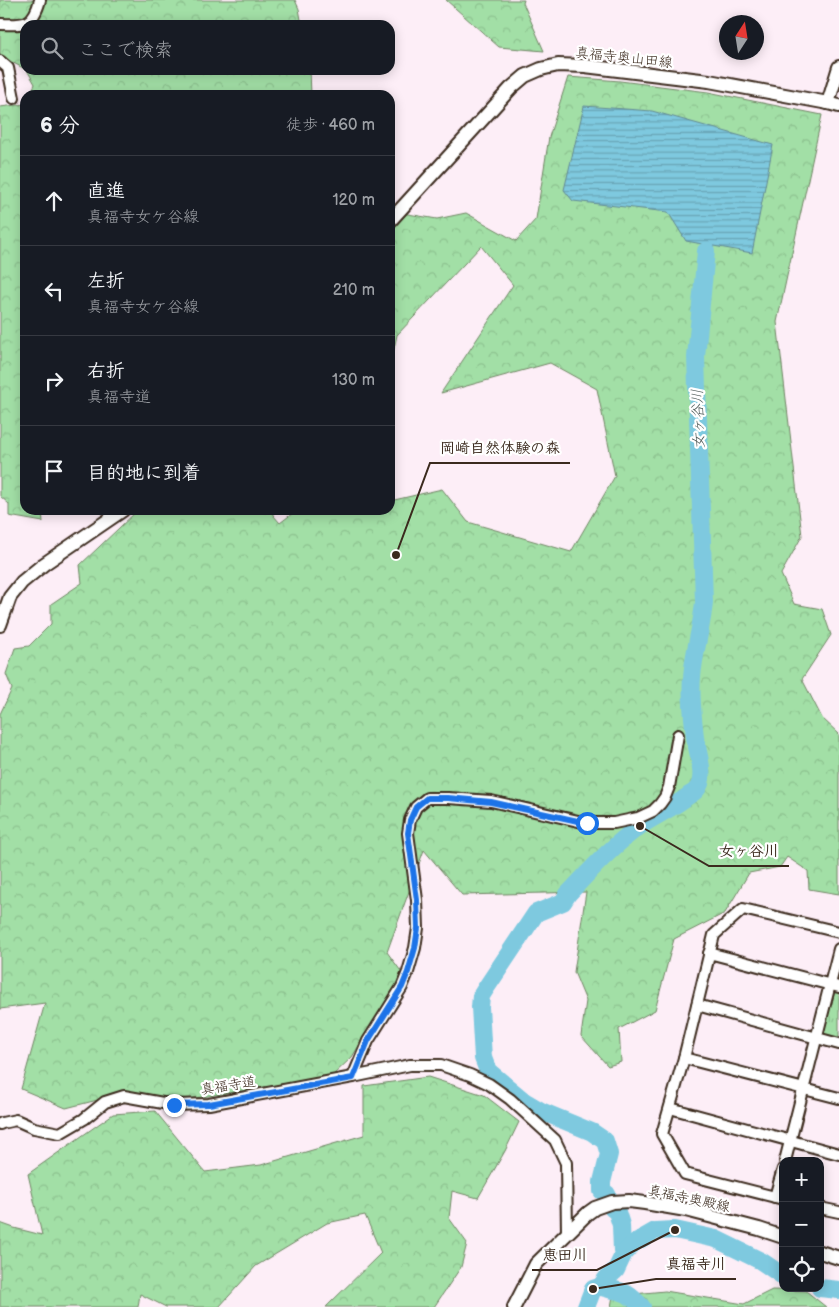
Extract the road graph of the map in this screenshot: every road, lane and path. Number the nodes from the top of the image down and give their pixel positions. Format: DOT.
graph roads {
  1 [pos="40,0"];
  2 [pos="30,20"];
  3 [pos="0,24"];
  4 [pos="20,24"];
  5 [pos="0,61"];
  6 [pos="839,67"];
  7 [pos="14,98"];
  8 [pos="833,105"];
  9 [pos="395,216"];
  10 [pos="116,515"];
  11 [pos="0,625"];
  12 [pos="678,735"];
  13 [pos="839,932"];
  14 [pos="839,949"];
  15 [pos="709,953"];
  16 [pos="835,986"];
  17 [pos="696,1005"];
  18 [pos="817,1038"];
  19 [pos="839,1044"];
  20 [pos="684,1058"];
  21 [pos="353,1078"];
  22 [pos="803,1089"];
  23 [pos="839,1098"];
  24 [pos="670,1108"];
  25 [pos="0,1124"];
  26 [pos="790,1141"];
  27 [pos="839,1154"];
  28 [pos="786,1157"];
  29 [pos="779,1198"];
  30 [pos="824,1209"];
  31 [pos="839,1212"];
  32 [pos="567,1233"];
  33 [pos="779,1236"];
  34 [pos="824,1253"];
  35 [pos="839,1258"];
  36 [pos="514,1307"];
  1 -- 2 [label="street"];
  3 -- 4 [label="street"];
  5 -- 7 [label="street"];
  6 -- 8 [label="street"];
  8 -- 9 [label="street, 真福寺奥山田線"];
  10 -- 11 [label="street"];
  12 -- 21 [label="street"];
  13 -- 15 [label="street"];
  14 -- 16 [label="street"];
  15 -- 16 [label="street"];
  15 -- 17 [label="street"];
  16 -- 18 [label="street"];
  17 -- 18 [label="street"];
  17 -- 20 [label="street"];
  18 -- 19 [label="street"];
  18 -- 22 [label="street"];
  20 -- 22 [label="street"];
  20 -- 24 [label="street"];
  21 -- 25 [label="street, 真福寺道"];
  21 -- 32 [label="street"];
  22 -- 23 [label="street"];
  22 -- 26 [label="street"];
  24 -- 26 [label="street"];
  24 -- 29 [label="street"];
  26 -- 27 [label="street"];
  26 -- 28 [label="street"];
  30 -- 31 [label="street"];
  32 -- 33 [label="street, 真福寺奥殿線"];
  32 -- 36 [label="street, 真福寺奥殿線"];
  34 -- 35 [label="street"];
}
